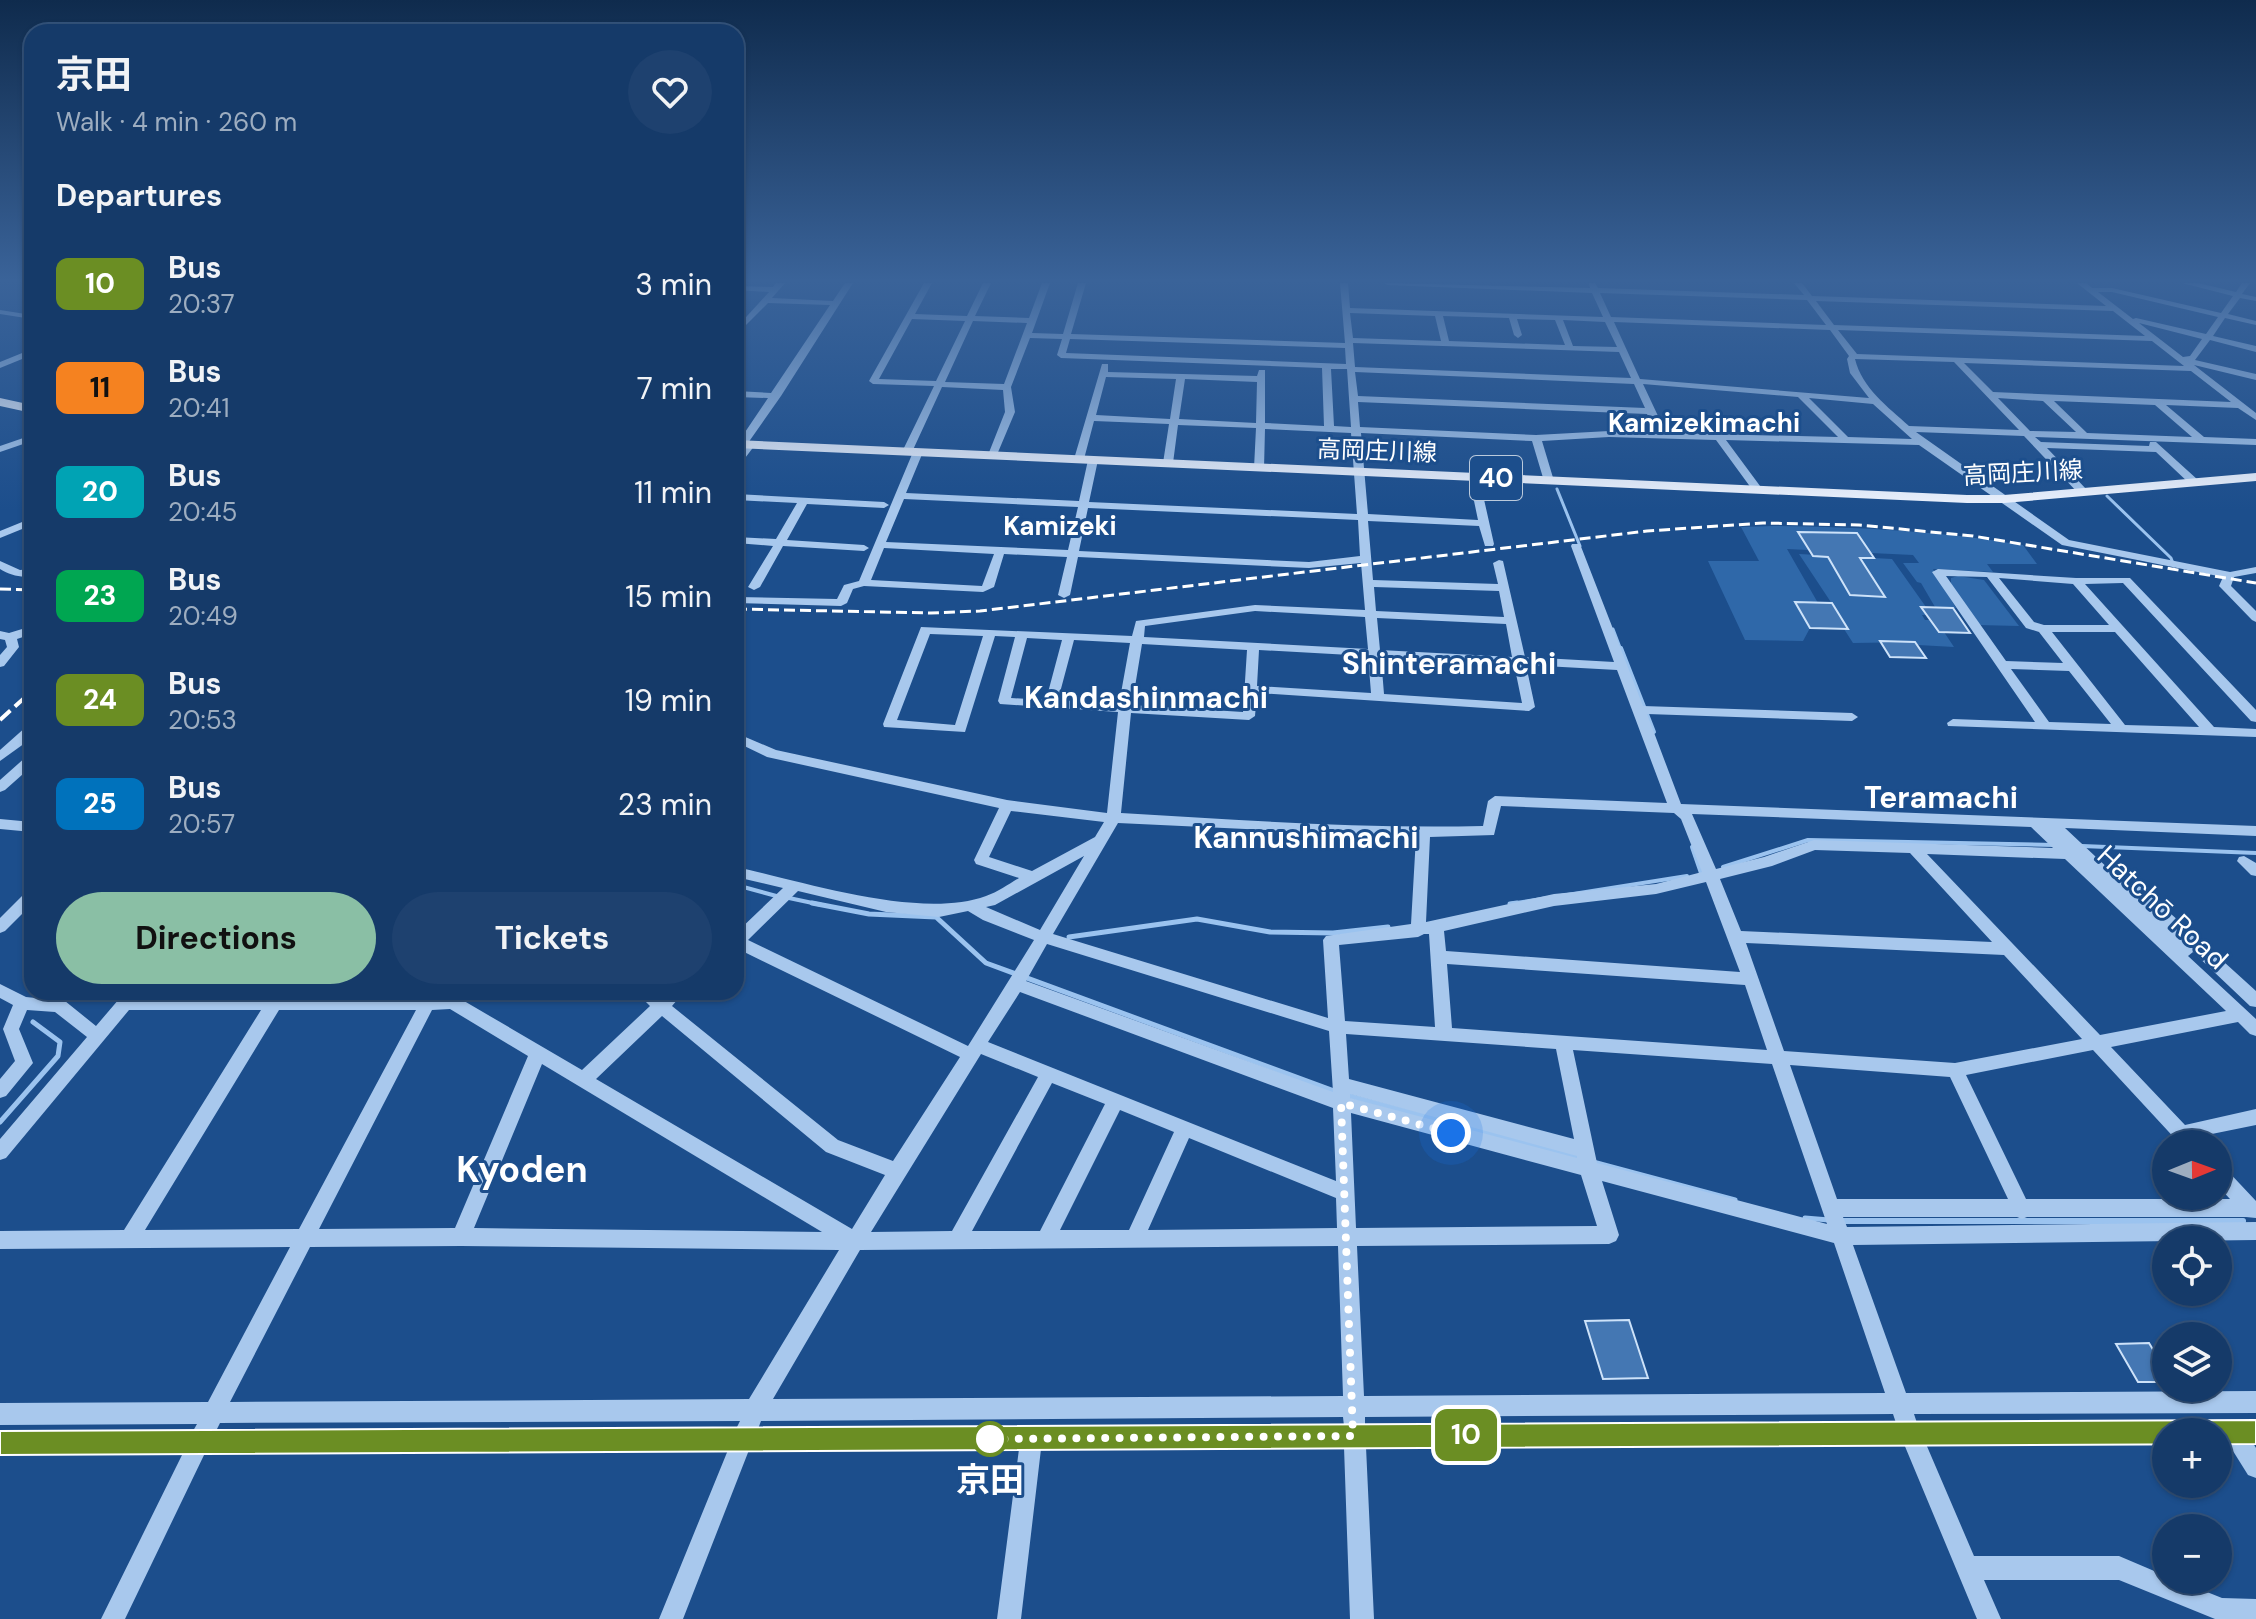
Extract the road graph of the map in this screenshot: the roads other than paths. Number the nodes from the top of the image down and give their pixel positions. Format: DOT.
graph roads {
  1 [pos="1107,358"];
  2 [pos="800,359"];
  3 [pos="886,359"];
  4 [pos="952,359"];
  5 [pos="1017,359"];
  6 [pos="1126,359"];
  7 [pos="1350,359"];
  8 [pos="1627,359"];
  9 [pos="1851,359"];
  10 [pos="1941,359"];
  11 [pos="1956,359"];
  12 [pos="2190,359"];
  13 [pos="1176,360"];
  14 [pos="2183,360"];
  15 [pos="3,362"];
  16 [pos="1262,364"];
  17 [pos="24,365"];
  18 [pos="1326,366"];
  19 [pos="1351,368"];
  20 [pos="2195,369"];
  21 [pos="1103,374"];
  22 [pos="1181,376"];
  23 [pos="2256,377"];
  24 [pos="1262,379"];
  25 [pos="1637,381"];
  26 [pos="940,384"];
  27 [pos="1007,387"];
  28 [pos="1799,393"];
  29 [pos="744,394"];
  30 [pos="1991,395"];
  31 [pos="776,396"];
  32 [pos="2046,398"];
  33 [pos="1353,399"];
  34 [pos="1876,401"];
  35 [pos="0,402"];
  36 [pos="2157,402"];
  37 [pos="2241,405"];
  38 [pos="24,407"];
  39 [pos="1651,411"];
  40 [pos="2256,417"];
  41 [pos="1091,418"];
  42 [pos="1175,421"];
  43 [pos="1261,426"];
  44 [pos="1329,428"];
  45 [pos="1355,429"];
  46 [pos="1908,429"];
  47 [pos="2026,433"];
  48 [pos="1662,435"];
  49 [pos="2085,436"];
  50 [pos="1719,437"];
  51 [pos="1536,438"];
  52 [pos="1844,438"];
  53 [pos="2147,438"];
  54 [pos="2202,440"];
  55 [pos="24,441"];
  56 [pos="1921,442"];
  57 [pos="2256,442"];
  58 [pos="744,443"];
  59 [pos="744,444"];
  60 [pos="2038,445"];
  61 [pos="0,449"];
  62 [pos="2159,449"];
  63 [pos="913,452"];
  64 [pos="993,455"];
  65 [pos="1086,460"];
  66 [pos="1168,463"];
  67 [pos="1259,468"];
  68 [pos="1358,472"];
  69 [pos="1474,477"];
  70 [pos="2256,477"];
  71 [pos="1549,481"];
  72 [pos="2194,482"];
  73 [pos="1758,490"];
  74 [pos="2083,492"];
  75 [pos="900,496"];
  76 [pos="744,497"];
  77 [pos="2004,499"];
  78 [pos="804,501"];
  79 [pos="884,505"];
  80 [pos="1081,505"];
  81 [pos="1361,518"];
  82 [pos="1484,523"];
  83 [pos="24,524"];
  84 [pos="0,535"];
  85 [pos="744,541"];
  86 [pos="780,543"];
  87 [pos="1489,544"];
  88 [pos="880,545"];
  89 [pos="1576,546"];
  90 [pos="864,548"];
  91 [pos="1000,551"];
  92 [pos="1073,554"];
  93 [pos="1364,559"];
  94 [pos="1499,563"];
  95 [pos="0,564"];
  96 [pos="2256,570"];
  97 [pos="1990,574"];
  98 [pos="24,575"];
  99 [pos="2230,575"];
  100 [pos="2076,581"];
  101 [pos="864,583"];
  102 [pos="1368,583"];
  103 [pos="754,587"];
  104 [pos="1504,588"];
  105 [pos="1064,595"];
  106 [pos="744,600"];
  107 [pos="1371,614"];
  108 [pos="2256,618"];
  109 [pos="1511,621"];
  110 [pos="2119,628"];
  111 [pos="2043,629"];
  112 [pos="990,633"];
  113 [pos="1022,634"];
  114 [pos="5,636"];
  115 [pos="1069,637"];
  116 [pos="1137,640"];
  117 [pos="1253,646"];
  118 [pos="1374,653"];
  119 [pos="1520,662"];
  120 [pos="0,663"];
  121 [pos="2002,665"];
  122 [pos="1619,666"];
  123 [pos="2073,667"];
  124 [pos="1251,689"];
  125 [pos="1378,697"];
  126 [pos="1051,704"];
  127 [pos="1125,709"];
  128 [pos="1637,710"];
  129 [pos="1852,717"];
  130 [pos="2256,718"];
  131 [pos="1953,723"];
  132 [pos="2044,725"];
  133 [pos="2120,727"];
  134 [pos="2210,731"];
  135 [pos="2256,733"];
  136 [pos="24,737"];
  137 [pos="744,741"];
  138 [pos="0,757"];
  139 [pos="24,766"];
  140 [pos="0,787"];
  141 [pos="1007,805"];
  142 [pos="1681,810"];
  143 [pos="1114,817"];
  144 [pos="2035,823"];
  145 [pos="0,824"];
  146 [pos="2058,824"];
  147 [pos="24,826"];
  148 [pos="2256,831"];
  149 [pos="1423,833"];
  150 [pos="1100,840"];
  151 [pos="1913,848"];
  152 [pos="2067,854"];
  153 [pos="744,874"];
  154 [pos="1032,877"];
  155 [pos="1710,877"];
  156 [pos="793,887"];
  157 [pos="24,903"];
  158 [pos="970,905"];
  159 [pos="0,927"];
  160 [pos="1436,927"];
  161 [pos="1418,931"];
  162 [pos="744,935"];
  163 [pos="1043,937"];
  164 [pos="1736,937"];
  165 [pos="744,945"];
  166 [pos="2008,949"];
  167 [pos="1439,957"];
  168 [pos="1750,979"];
  169 [pos="1016,984"];
  170 [pos="0,990"];
  171 [pos="127,1000"];
  172 [pos="276,1000"];
  173 [pos="429,1000"];
  174 [pos="439,1000"];
  175 [pos="653,1000"];
  176 [pos="666,1000"];
  177 [pos="2256,1001"];
  178 [pos="23,1003"];
  179 [pos="659,1006"];
  180 [pos="2249,1016"];
  181 [pos="1337,1027"];
  182 [pos="2256,1029"];
  183 [pos="96,1035"];
  184 [pos="1444,1036"];
  185 [pos="2097,1042"];
  186 [pos="1563,1043"];
  187 [pos="974,1050"];
  188 [pos="538,1053"];
  189 [pos="1777,1056"];
  190 [pos="1955,1070"];
  191 [pos="1048,1074"];
  192 [pos="583,1080"];
  193 [pos="0,1091"];
  194 [pos="1341,1094"];
  195 [pos="1116,1101"];
  196 [pos="2256,1117"];
  197 [pos="1184,1129"];
  198 [pos="2180,1130"];
  199 [pos="2213,1130"];
  200 [pos="0,1152"];
  201 [pos="1587,1160"];
  202 [pos="897,1171"];
  203 [pos="2232,1189"];
  204 [pos="1344,1193"];
  205 [pos="1831,1209"];
  206 [pos="2022,1210"];
  207 [pos="2253,1212"];
  208 [pos="2256,1231"];
  209 [pos="1839,1235"];
  210 [pos="1345,1236"];
  211 [pos="461,1237"];
  212 [pos="1135,1238"];
  213 [pos="129,1239"];
  214 [pos="1046,1239"];
  215 [pos="0,1240"];
  216 [pos="303,1240"];
  217 [pos="957,1240"];
  218 [pos="856,1241"];
  219 [pos="2256,1402"];
  220 [pos="1900,1403"];
  221 [pos="755,1409"];
  222 [pos="1352,1409"];
  223 [pos="214,1412"];
  224 [pos="0,1414"];
  225 [pos="1909,1431"];
  226 [pos="2233,1432"];
  227 [pos="2256,1432"];
  228 [pos="1353,1436"];
  229 [pos="1031,1439"];
  230 [pos="739,1441"];
  231 [pos="0,1443"];
  232 [pos="198,1444"];
  233 [pos="2256,1467"];
  234 [pos="1969,1568"];
  235 [pos="2256,1611"];
  236 [pos="2223,1615"];
  237 [pos="113,1619"];
  238 [pos="671,1619"];
  239 [pos="1009,1619"];
  240 [pos="1362,1619"];
  241 [pos="1989,1619"];
  1 -- 21 [label="street"];
  2 -- 31 [label="street"];
  3 -- 26 [label="street"];
  4 -- 26 [label="street"];
  5 -- 27 [label="street"];
  6 -- 13 [label="street"];
  7 -- 19 [label="street"];
  8 -- 25 [label="street"];
  9 -- 34 [label="street"];
  10 -- 11 [label="street"];
  11 -- 20 [label="street"];
  11 -- 30 [label="street"];
  12 -- 14 [label="street"];
  13 -- 16 [label="street"];
  14 -- 20 [label="street"];
  14 -- 23 [label="street"];
  15 -- 17 [label="street"];
  16 -- 18 [label="street"];
  16 -- 24 [label="street"];
  18 -- 19 [label="street"];
  18 -- 44 [label="street"];
  19 -- 25 [label="street"];
  19 -- 33 [label="street"];
  20 -- 37 [label="street"];
  21 -- 22 [label="street"];
  21 -- 41 [label="street"];
  22 -- 24 [label="street"];
  22 -- 42 [label="street"];
  24 -- 43 [label="street"];
  25 -- 28 [label="street"];
  25 -- 39 [label="street"];
  26 -- 27 [label="street"];
  26 -- 63 [label="street"];
  27 -- 64 [label="street"];
  28 -- 34 [label="street"];
  28 -- 52 [label="street"];
  29 -- 31 [label="street"];
  30 -- 32 [label="street"];
  30 -- 47 [label="street"];
  31 -- 58 [label="street"];
  32 -- 36 [label="street"];
  32 -- 49 [label="street"];
  33 -- 39 [label="street"];
  33 -- 45 [label="street"];
  34 -- 46 [label="street"];
  35 -- 38 [label="main road"];
  36 -- 37 [label="street"];
  36 -- 54 [label="street"];
  37 -- 40 [label="street"];
  39 -- 48 [label="street"];
  41 -- 42 [label="street"];
  41 -- 65 [label="street"];
  42 -- 43 [label="street"];
  42 -- 66 [label="street"];
  43 -- 44 [label="street"];
  43 -- 67 [label="street"];
  44 -- 45 [label="street"];
  45 -- 51 [label="street"];
  45 -- 68 [label="street"];
  46 -- 47 [label="street"];
  46 -- 56 [label="street"];
  47 -- 49 [label="street"];
  47 -- 60 [label="street"];
  48 -- 50 [label="street"];
  48 -- 51 [label="street"];
  49 -- 53 [label="street"];
  50 -- 52 [label="street"];
  50 -- 73 [label="street"];
  51 -- 71 [label="street"];
  52 -- 56 [label="street"];
  53 -- 54 [label="street"];
  53 -- 62 [label="street"];
  54 -- 57 [label="street"];
  55 -- 61 [label="street"];
  56 -- 77 [label="street"];
  59 -- 63 [label="main road, 高岡庄川線 / 40"];
  60 -- 62 [label="street"];
  60 -- 74 [label="street"];
  62 -- 72 [label="street"];
  63 -- 64 [label="main road, 高岡庄川線 / 40"];
  63 -- 75 [label="street"];
  64 -- 65 [label="main road, 高岡庄川線 / 40"];
  65 -- 66 [label="main road, 高岡庄川線 / 40"];
  65 -- 80 [label="street"];
  66 -- 67 [label="main road, 高岡庄川線 / 40"];
  67 -- 68 [label="main road, 高岡庄川線 / 40"];
  68 -- 69 [label="main road, 高岡庄川線 / 40"];
  68 -- 81 [label="street"];
  69 -- 71 [label="main road, 高岡庄川線 / 40"];
  69 -- 82 [label="street"];
  70 -- 72 [label="main road, 高岡庄川線 / 40"];
  71 -- 73 [label="main road, 高岡庄川線 / 40"];
  72 -- 74 [label="main road, 高岡庄川線 / 40"];
  73 -- 77 [label="main road, 高岡庄川線 / 40"];
  74 -- 77 [label="main road, 高岡庄川線 / 40"];
  75 -- 80 [label="street"];
  75 -- 88 [label="street"];
  76 -- 78 [label="street"];
  77 -- 99 [label="street"];
  78 -- 79 [label="street"];
  78 -- 86 [label="street"];
  80 -- 81 [label="street"];
  80 -- 92 [label="street"];
  81 -- 82 [label="street"];
  81 -- 93 [label="street"];
  82 -- 87 [label="street"];
  83 -- 84 [label="street"];
  85 -- 86 [label="street"];
  86 -- 90 [label="street"];
  86 -- 103 [label="street"];
  88 -- 91 [label="street"];
  88 -- 101 [label="street"];
  89 -- 122 [label="street"];
  91 -- 92 [label="street"];
  91 -- 101 [label="street"];
  92 -- 93 [label="street"];
  92 -- 105 [label="street"];
  93 -- 102 [label="street"];
  94 -- 104 [label="street"];
  95 -- 98 [label="street"];
  96 -- 99 [label="street"];
  97 -- 100 [label="street"];
  97 -- 111 [label="street"];
  97 -- 121 [label="street"];
  99 -- 108 [label="street"];
  100 -- 110 [label="street"];
  100 -- 130 [label="street"];
  101 -- 106 [label="street"];
  102 -- 104 [label="street"];
  102 -- 107 [label="street"];
  104 -- 109 [label="street"];
  107 -- 109 [label="street"];
  107 -- 116 [label="street"];
  107 -- 118 [label="street"];
  109 -- 119 [label="street"];
  110 -- 111 [label="street"];
  110 -- 134 [label="street"];
  111 -- 123 [label="street"];
  112 -- 112 [label="street"];
  112 -- 113 [label="street"];
  113 -- 115 [label="street"];
  113 -- 126 [label="street"];
  114 -- 120 [label="street"];
  115 -- 116 [label="street"];
  115 -- 126 [label="street"];
  116 -- 117 [label="street"];
  116 -- 127 [label="street"];
  117 -- 118 [label="street"];
  117 -- 124 [label="street"];
  118 -- 119 [label="street"];
  118 -- 125 [label="street"];
  119 -- 122 [label="street"];
  119 -- 125 [label="street"];
  121 -- 123 [label="street"];
  121 -- 132 [label="street"];
  122 -- 128 [label="street"];
  123 -- 133 [label="street"];
  124 -- 125 [label="street"];
  124 -- 127 [label="street"];
  126 -- 127 [label="street"];
  127 -- 143 [label="street"];
  128 -- 129 [label="street"];
  128 -- 142 [label="street"];
  131 -- 132 [label="street"];
  132 -- 133 [label="street"];
  133 -- 134 [label="street"];
  134 -- 135 [label="street"];
  136 -- 138 [label="street"];
  137 -- 141 [label="street"];
  139 -- 140 [label="street"];
  141 -- 143 [label="street"];
  141 -- 154 [label="street"];
  142 -- 144 [label="street"];
  142 -- 149 [label="street"];
  142 -- 155 [label="street"];
  143 -- 149 [label="street"];
  143 -- 150 [label="street"];
  144 -- 146 [label="street"];
  144 -- 152 [label="street, Hatchō Road"];
  145 -- 147 [label="street"];
  146 -- 148 [label="street"];
  146 -- 177 [label="street, Hatchō Road"];
  146 -- 180 [label="street"];
  149 -- 161 [label="street"];
  150 -- 154 [label="street"];
  150 -- 163 [label="street"];
  151 -- 152 [label="street"];
  151 -- 155 [label="street"];
  151 -- 166 [label="street"];
  152 -- 180 [label="street, Hatchō Road"];
  153 -- 156 [label="street"];
  154 -- 158 [label="street"];
  155 -- 160 [label="street"];
  155 -- 164 [label="street"];
  156 -- 158 [label="street"];
  156 -- 162 [label="street"];
  157 -- 159 [label="street"];
  158 -- 163 [label="street"];
  160 -- 161 [label="street"];
  160 -- 167 [label="street"];
  161 -- 181 [label="street"];
  163 -- 169 [label="street"];
  163 -- 181 [label="street"];
  164 -- 166 [label="street"];
  164 -- 168 [label="street"];
  165 -- 187 [label="street"];
  166 -- 185 [label="street"];
  167 -- 168 [label="street"];
  167 -- 184 [label="street"];
  168 -- 189 [label="street"];
  169 -- 187 [label="street"];
  169 -- 194 [label="street"];
  170 -- 178 [label="street"];
  171 -- 183 [label="street"];
  172 -- 213 [label="street"];
  173 -- 216 [label="street"];
  174 -- 188 [label="street"];
  175 -- 179 [label="street"];
  176 -- 179 [label="street"];
  178 -- 183 [label="street"];
  178 -- 193 [label="street"];
  179 -- 192 [label="street"];
  179 -- 202 [label="street"];
  180 -- 182 [label="street, Hatchō Road"];
  180 -- 185 [label="street"];
  181 -- 184 [label="street"];
  181 -- 194 [label="street"];
  183 -- 200 [label="street"];
  184 -- 186 [label="street"];
  185 -- 190 [label="street"];
  185 -- 198 [label="street"];
  186 -- 189 [label="street"];
  186 -- 201 [label="street"];
  187 -- 191 [label="street"];
  187 -- 202 [label="street"];
  188 -- 192 [label="street"];
  188 -- 211 [label="street"];
  189 -- 190 [label="street"];
  189 -- 205 [label="street"];
  190 -- 206 [label="street"];
  191 -- 195 [label="street"];
  191 -- 217 [label="street"];
  192 -- 218 [label="street"];
  194 -- 201 [label="street"];
  194 -- 204 [label="street"];
  195 -- 197 [label="street"];
  195 -- 214 [label="street"];
  196 -- 199 [label="street"];
  197 -- 204 [label="street"];
  197 -- 212 [label="street"];
  201 -- 209 [label="street"];
  201 -- 210 [label="street"];
  202 -- 218 [label="street"];
  203 -- 207 [label="street"];
  204 -- 210 [label="street"];
  205 -- 206 [label="street"];
  205 -- 209 [label="street"];
  206 -- 207 [label="street"];
  208 -- 209 [label="street"];
  209 -- 220 [label="street"];
  210 -- 212 [label="street"];
  210 -- 222 [label="street"];
  211 -- 216 [label="street"];
  211 -- 218 [label="street"];
  212 -- 214 [label="street"];
  213 -- 215 [label="street"];
  213 -- 216 [label="street"];
  214 -- 217 [label="street"];
  216 -- 223 [label="street"];
  217 -- 218 [label="street"];
  218 -- 221 [label="street"];
  219 -- 220 [label="street"];
  220 -- 222 [label="street"];
  220 -- 225 [label="street"];
  221 -- 222 [label="street"];
  221 -- 223 [label="street"];
  221 -- 230 [label="street"];
  222 -- 228 [label="street"];
  223 -- 224 [label="street"];
  223 -- 232 [label="street"];
  225 -- 226 [label="street"];
  225 -- 228 [label="street"];
  225 -- 234 [label="street"];
  226 -- 227 [label="street"];
  226 -- 233 [label="street"];
  228 -- 229 [label="street"];
  228 -- 240 [label="street"];
  229 -- 230 [label="street"];
  229 -- 239 [label="street"];
  230 -- 232 [label="street"];
  230 -- 238 [label="street"];
  231 -- 232 [label="street"];
  232 -- 237 [label="street"];
  234 -- 236 [label="street"];
  234 -- 241 [label="street"];
  235 -- 236 [label="street"];
}
